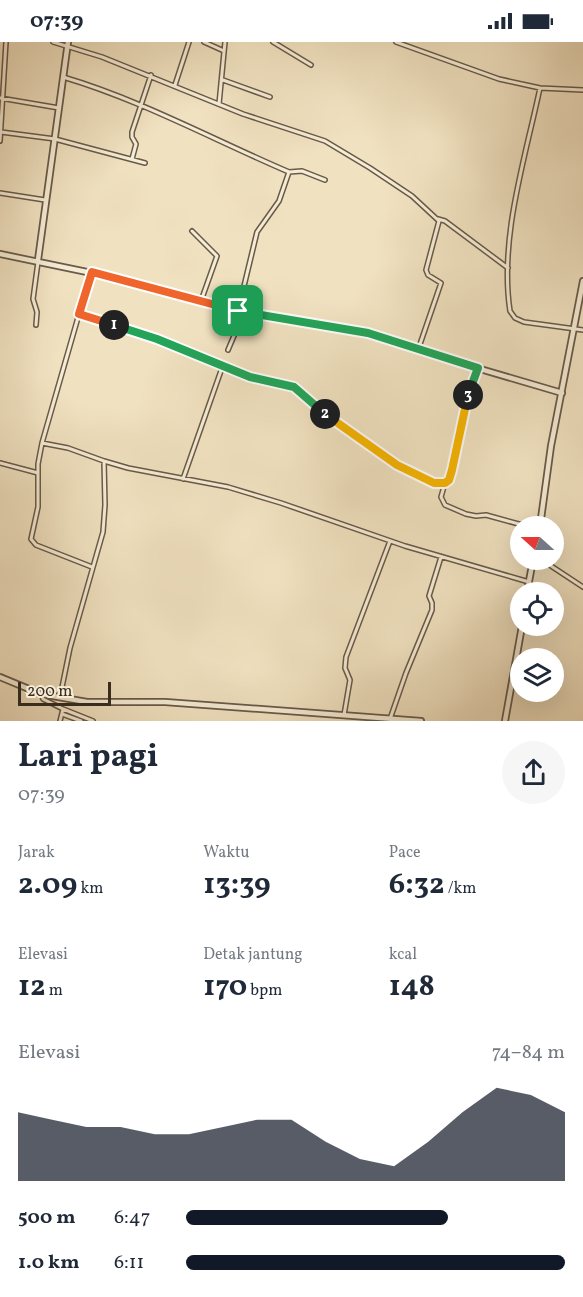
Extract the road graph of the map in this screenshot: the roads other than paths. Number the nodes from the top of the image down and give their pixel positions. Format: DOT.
graph roads {
  1 [pos="6,42"];
  2 [pos="53,42"];
  3 [pos="189,42"];
  4 [pos="204,42"];
  5 [pos="225,42"];
  6 [pos="273,42"];
  7 [pos="396,42"];
  8 [pos="67,43"];
  9 [pos="224,51"];
  10 [pos="311,65"];
  11 [pos="2,74"];
  12 [pos="151,75"];
  13 [pos="63,77"];
  14 [pos="223,80"];
  15 [pos="175,85"];
  16 [pos="540,88"];
  17 [pos="583,90"];
  18 [pos="270,97"];
  19 [pos="2,98"];
  20 [pos="219,104"];
  21 [pos="140,106"];
  22 [pos="59,108"];
  23 [pos="2,132"];
  24 [pos="55,139"];
  25 [pos="0,141"];
  26 [pos="132,159"];
  27 [pos="145,163"];
  28 [pos="289,172"];
  29 [pos="325,180"];
  30 [pos="0,193"];
  31 [pos="47,201"];
  32 [pos="438,219"];
  33 [pos="192,231"];
  34 [pos="0,254"];
  35 [pos="38,260"];
  36 [pos="509,268"];
  37 [pos="92,272"];
  38 [pos="583,281"];
  39 [pos="581,295"];
  40 [pos="201,301"];
  41 [pos="239,311"];
  42 [pos="79,314"];
  43 [pos="36,325"];
  44 [pos="573,329"];
  45 [pos="583,330"];
  46 [pos="228,350"];
  47 [pos="418,350"];
  48 [pos="223,365"];
  49 [pos="478,368"];
  50 [pos="562,393"];
  51 [pos="42,442"];
  52 [pos="104,461"];
  53 [pos="0,463"];
  54 [pos="38,473"];
  55 [pos="183,479"];
  56 [pos="445,483"];
  57 [pos="541,516"];
  58 [pos="510,522"];
  59 [pos="390,541"];
  60 [pos="441,557"];
  61 [pos="92,567"];
  62 [pos="531,570"];
  63 [pos="557,570"];
  64 [pos="529,582"];
  65 [pos="583,587"];
  66 [pos="520,636"];
  67 [pos="0,677"];
  68 [pos="41,694"];
  69 [pos="60,699"];
  70 [pos="63,711"];
  71 [pos="344,715"];
  72 [pos="390,719"];
  73 [pos="60,721"];
  74 [pos="81,721"];
  75 [pos="93,721"];
  76 [pos="421,721"];
  77 [pos="505,721"];
  1 -- 11 [label="street"];
  2 -- 8 [label="street"];
  3 -- 15 [label="street"];
  4 -- 9 [label="street"];
  5 -- 9 [label="street"];
  6 -- 10 [label="street"];
  7 -- 16 [label="street"];
  8 -- 12 [label="street"];
  8 -- 13 [label="street"];
  9 -- 14 [label="street"];
  11 -- 19 [label="street"];
  12 -- 15 [label="street"];
  12 -- 21 [label="street"];
  13 -- 21 [label="street"];
  13 -- 22 [label="street"];
  14 -- 18 [label="street"];
  14 -- 20 [label="street"];
  15 -- 20 [label="street"];
  16 -- 17 [label="street"];
  16 -- 36 [label="street"];
  19 -- 22 [label="street"];
  19 -- 23 [label="street"];
  20 -- 32 [label="street"];
  21 -- 26 [label="street"];
  21 -- 28 [label="street"];
  22 -- 24 [label="street"];
  23 -- 24 [label="street"];
  23 -- 25 [label="street"];
  24 -- 26 [label="street"];
  24 -- 31 [label="street"];
  26 -- 27 [label="street"];
  28 -- 29 [label="street"];
  28 -- 41 [label="street"];
  30 -- 31 [label="street"];
  31 -- 35 [label="street"];
  32 -- 36 [label="street"];
  32 -- 47 [label="street"];
  33 -- 40 [label="street"];
  34 -- 35 [label="street"];
  35 -- 37 [label="street"];
  35 -- 43 [label="street"];
  36 -- 44 [label="street"];
  37 -- 40 [label="street"];
  37 -- 42 [label="street"];
  38 -- 39 [label="street"];
  39 -- 44 [label="street"];
  40 -- 41 [label="street"];
  41 -- 46 [label="street"];
  41 -- 47 [label="street"];
  42 -- 48 [label="street"];
  42 -- 51 [label="street"];
  44 -- 45 [label="street"];
  44 -- 50 [label="street"];
  47 -- 49 [label="street"];
  48 -- 55 [label="street"];
  48 -- 56 [label="street"];
  49 -- 50 [label="street"];
  49 -- 56 [label="street"];
  50 -- 57 [label="street"];
  51 -- 52 [label="street"];
  51 -- 54 [label="street"];
  52 -- 55 [label="street"];
  52 -- 61 [label="street"];
  53 -- 54 [label="street"];
  54 -- 61 [label="street"];
  55 -- 59 [label="street"];
  56 -- 58 [label="street"];
  59 -- 60 [label="street"];
  59 -- 71 [label="street"];
  60 -- 64 [label="street"];
  60 -- 72 [label="street"];
  61 -- 69 [label="street"];
  62 -- 64 [label="street"];
  63 -- 65 [label="street"];
  66 -- 77 [label="street"];
  67 -- 68 [label="street"];
  68 -- 69 [label="street"];
  68 -- 70 [label="street"];
  69 -- 71 [label="street"];
  70 -- 73 [label="street"];
  70 -- 74 [label="street"];
  70 -- 75 [label="street"];
  71 -- 72 [label="street"];
  72 -- 76 [label="street"];
}
